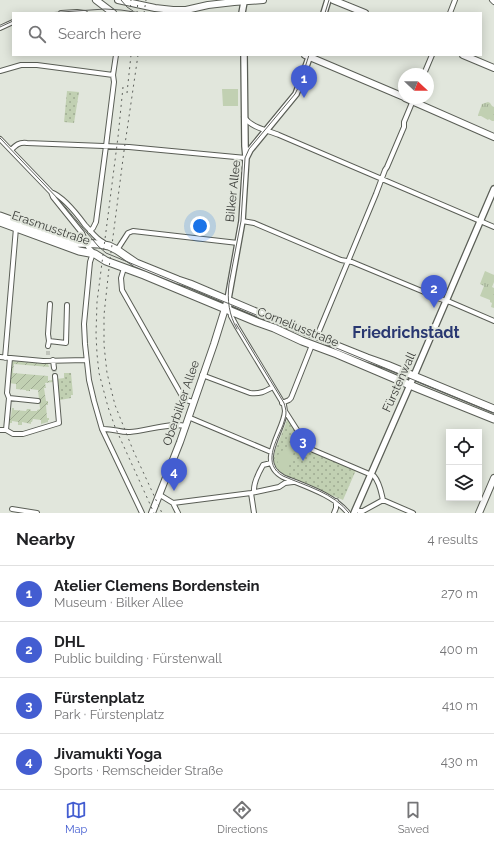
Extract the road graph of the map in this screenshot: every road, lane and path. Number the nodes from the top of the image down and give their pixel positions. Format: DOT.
graph roads {
  1 [pos="96,0"];
  2 [pos="263,0"];
  3 [pos="328,0"];
  4 [pos="333,0"];
  5 [pos="455,0"];
  6 [pos="492,0"];
  7 [pos="121,1"];
  8 [pos="244,1"];
  9 [pos="494,2"];
  10 [pos="112,12"];
  11 [pos="242,12"];
  12 [pos="324,12"];
  13 [pos="363,12"];
  14 [pos="450,12"];
  15 [pos="12,22"];
  16 [pos="0,28"];
  17 [pos="116,56"];
  18 [pos="244,56"];
  19 [pos="308,56"];
  20 [pos="432,56"];
  21 [pos="465,56"];
  22 [pos="427,68"];
  23 [pos="494,68"];
  24 [pos="0,71"];
  25 [pos="113,75"];
  26 [pos="398,95"];
  27 [pos="412,104"];
  28 [pos="422,104"];
  29 [pos="244,118"];
  30 [pos="266,130"];
  31 [pos="494,136"];
  32 [pos="0,139"];
  33 [pos="106,146"];
  34 [pos="11,150"];
  35 [pos="246,158"];
  36 [pos="381,179"];
  37 [pos="494,189"];
  38 [pos="51,192"];
  39 [pos="0,216"];
  40 [pos="242,221"];
  41 [pos="480,221"];
  42 [pos="0,222"];
  43 [pos="494,227"];
  44 [pos="16,228"];
  45 [pos="90,231"];
  46 [pos="238,243"];
  47 [pos="87,244"];
  48 [pos="99,244"];
  49 [pos="107,246"];
  50 [pos="117,250"];
  51 [pos="94,254"];
  52 [pos="348,262"];
  53 [pos="124,268"];
  54 [pos="228,299"];
  55 [pos="446,302"];
  56 [pos="50,304"];
  57 [pos="67,305"];
  58 [pos="228,310"];
  59 [pos="244,317"];
  60 [pos="494,321"];
  61 [pos="237,327"];
  62 [pos="302,330"];
  63 [pos="318,334"];
  64 [pos="292,337"];
  65 [pos="49,341"];
  66 [pos="312,345"];
  67 [pos="48,346"];
  68 [pos="48,355"];
  69 [pos="5,358"];
  70 [pos="53,360"];
  71 [pos="86,360"];
  72 [pos="47,361"];
  73 [pos="54,368"];
  74 [pos="202,375"];
  75 [pos="55,376"];
  76 [pos="414,376"];
  77 [pos="410,385"];
  78 [pos="273,387"];
  79 [pos="9,398"];
  80 [pos="38,401"];
  81 [pos="193,402"];
  82 [pos="282,403"];
  83 [pos="494,409"];
  84 [pos="285,411"];
  85 [pos="188,417"];
  86 [pos="494,419"];
  87 [pos="185,426"];
  88 [pos="102,428"];
  89 [pos="0,430"];
  90 [pos="6,430"];
  91 [pos="271,452"];
  92 [pos="271,463"];
  93 [pos="371,474"];
  94 [pos="494,478"];
  95 [pos="294,482"];
  96 [pos="252,492"];
  97 [pos="160,495"];
  98 [pos="383,500"];
  99 [pos="336,501"];
  100 [pos="173,503"];
  101 [pos="12,509"];
  102 [pos="355,511"];
  103 [pos="37,513"];
  104 [pos="142,513"];
  105 [pos="152,513"];
  106 [pos="178,513"];
  107 [pos="254,513"];
  108 [pos="334,513"];
  109 [pos="348,513"];
  110 [pos="413,513"];
  111 [pos="479,513"];
  1 -- 10 [label="main road"];
  2 -- 8 [label="main road"];
  3 -- 12 [label="street"];
  4 -- 13 [label="main road"];
  5 -- 14 [label="street"];
  6 -- 9 [label="street"];
  7 -- 8 [label="main road"];
  8 -- 11 [label="street"];
  15 -- 16 [label="street"];
  17 -- 25 [label="street"];
  18 -- 29 [label="street"];
  19 -- 26 [label="main road"];
  19 -- 30 [label="street, Bilker Allee"];
  20 -- 22 [label="street"];
  21 -- 23 [label="main road"];
  24 -- 25 [label="street"];
  25 -- 33 [label="street"];
  27 -- 36 [label="street"];
  28 -- 31 [label="main road"];
  29 -- 30 [label="street"];
  29 -- 35 [label="street"];
  30 -- 35 [label="street, Bilker Allee"];
  30 -- 36 [label="street"];
  32 -- 34 [label="street"];
  33 -- 34 [label="street"];
  33 -- 35 [label="street"];
  33 -- 45 [label="street"];
  34 -- 38 [label="street"];
  35 -- 40 [label="street, Bilker Allee"];
  36 -- 41 [label="street"];
  36 -- 52 [label="street"];
  37 -- 41 [label="street, Fürstenwall"];
  38 -- 45 [label="street"];
  38 -- 47 [label="street"];
  39 -- 47 [label="main road, Erasmusstraße"];
  40 -- 46 [label="street, Bilker Allee"];
  40 -- 52 [label="street"];
  41 -- 43 [label="street"];
  41 -- 55 [label="street, Fürstenwall"];
  42 -- 44 [label="main road, Erasmusstraße"];
  44 -- 51 [label="main road, Erasmusstraße"];
  44 -- 69 [label="street"];
  45 -- 49 [label="street"];
  46 -- 50 [label="street"];
  46 -- 54 [label="street, Bilker Allee"];
  47 -- 48 [label="main road, Erasmusstraße"];
  47 -- 51 [label="street"];
  48 -- 49 [label="main road, Erasmusstraße"];
  48 -- 51 [label="main road"];
  49 -- 50 [label="main road, Corneliusstraße"];
  50 -- 54 [label="main road, Corneliusstraße"];
  51 -- 53 [label="main road, Corneliusstraße"];
  51 -- 71 [label="street"];
  52 -- 55 [label="street"];
  52 -- 63 [label="street"];
  53 -- 58 [label="main road, Corneliusstraße"];
  53 -- 81 [label="street"];
  54 -- 58 [label="main road, Oberbilker Allee"];
  54 -- 62 [label="main road, Corneliusstraße"];
  55 -- 60 [label="street"];
  55 -- 76 [label="street, Fürstenwall"];
  56 -- 65 [label="street"];
  57 -- 65 [label="street"];
  58 -- 59 [label="main road, Corneliusstraße"];
  58 -- 61 [label="street"];
  58 -- 74 [label="main road, Oberbilker Allee"];
  59 -- 61 [label="street"];
  59 -- 64 [label="main road, Corneliusstraße"];
  61 -- 78 [label="street"];
  62 -- 63 [label="main road, Corneliusstraße"];
  62 -- 64 [label="main road"];
  63 -- 76 [label="main road, Corneliusstraße"];
  64 -- 66 [label="main road, Corneliusstraße"];
  65 -- 67 [label="street"];
  66 -- 77 [label="main road, Corneliusstraße"];
  66 -- 82 [label="street"];
  68 -- 72 [label="street"];
  69 -- 72 [label="street"];
  69 -- 79 [label="street"];
  70 -- 71 [label="street"];
  70 -- 72 [label="street"];
  70 -- 73 [label="street"];
  71 -- 88 [label="street"];
  74 -- 78 [label="street"];
  74 -- 81 [label="main road, Oberbilker Allee"];
  75 -- 90 [label="street"];
  76 -- 77 [label="street, Fürstenwall"];
  76 -- 83 [label="main road, Corneliusstraße"];
  77 -- 86 [label="main road, Corneliusstraße"];
  77 -- 93 [label="street, Fürstenwall"];
  78 -- 82 [label="street"];
  79 -- 80 [label="street"];
  79 -- 90 [label="street"];
  81 -- 85 [label="main road, Oberbilker Allee"];
  82 -- 84 [label="street"];
  84 -- 91 [label="street"];
  84 -- 93 [label="street"];
  85 -- 87 [label="main road, Oberbilker Allee"];
  85 -- 91 [label="street"];
  87 -- 88 [label="street"];
  87 -- 97 [label="main road, Oberbilker Allee"];
  88 -- 104 [label="street"];
  89 -- 90 [label="street"];
  91 -- 92 [label="street"];
  92 -- 95 [label="street"];
  92 -- 96 [label="street"];
  93 -- 98 [label="street"];
  93 -- 102 [label="street, Fürstenwall"];
  94 -- 111 [label="main road"];
  95 -- 96 [label="street"];
  95 -- 99 [label="street"];
  96 -- 100 [label="street"];
  96 -- 107 [label="street"];
  97 -- 100 [label="street"];
  97 -- 105 [label="main road, Oberbilker Allee"];
  98 -- 102 [label="street"];
  98 -- 110 [label="street"];
  99 -- 108 [label="street"];
  99 -- 109 [label="street"];
  100 -- 106 [label="street"];
  101 -- 103 [label="street"];
}
